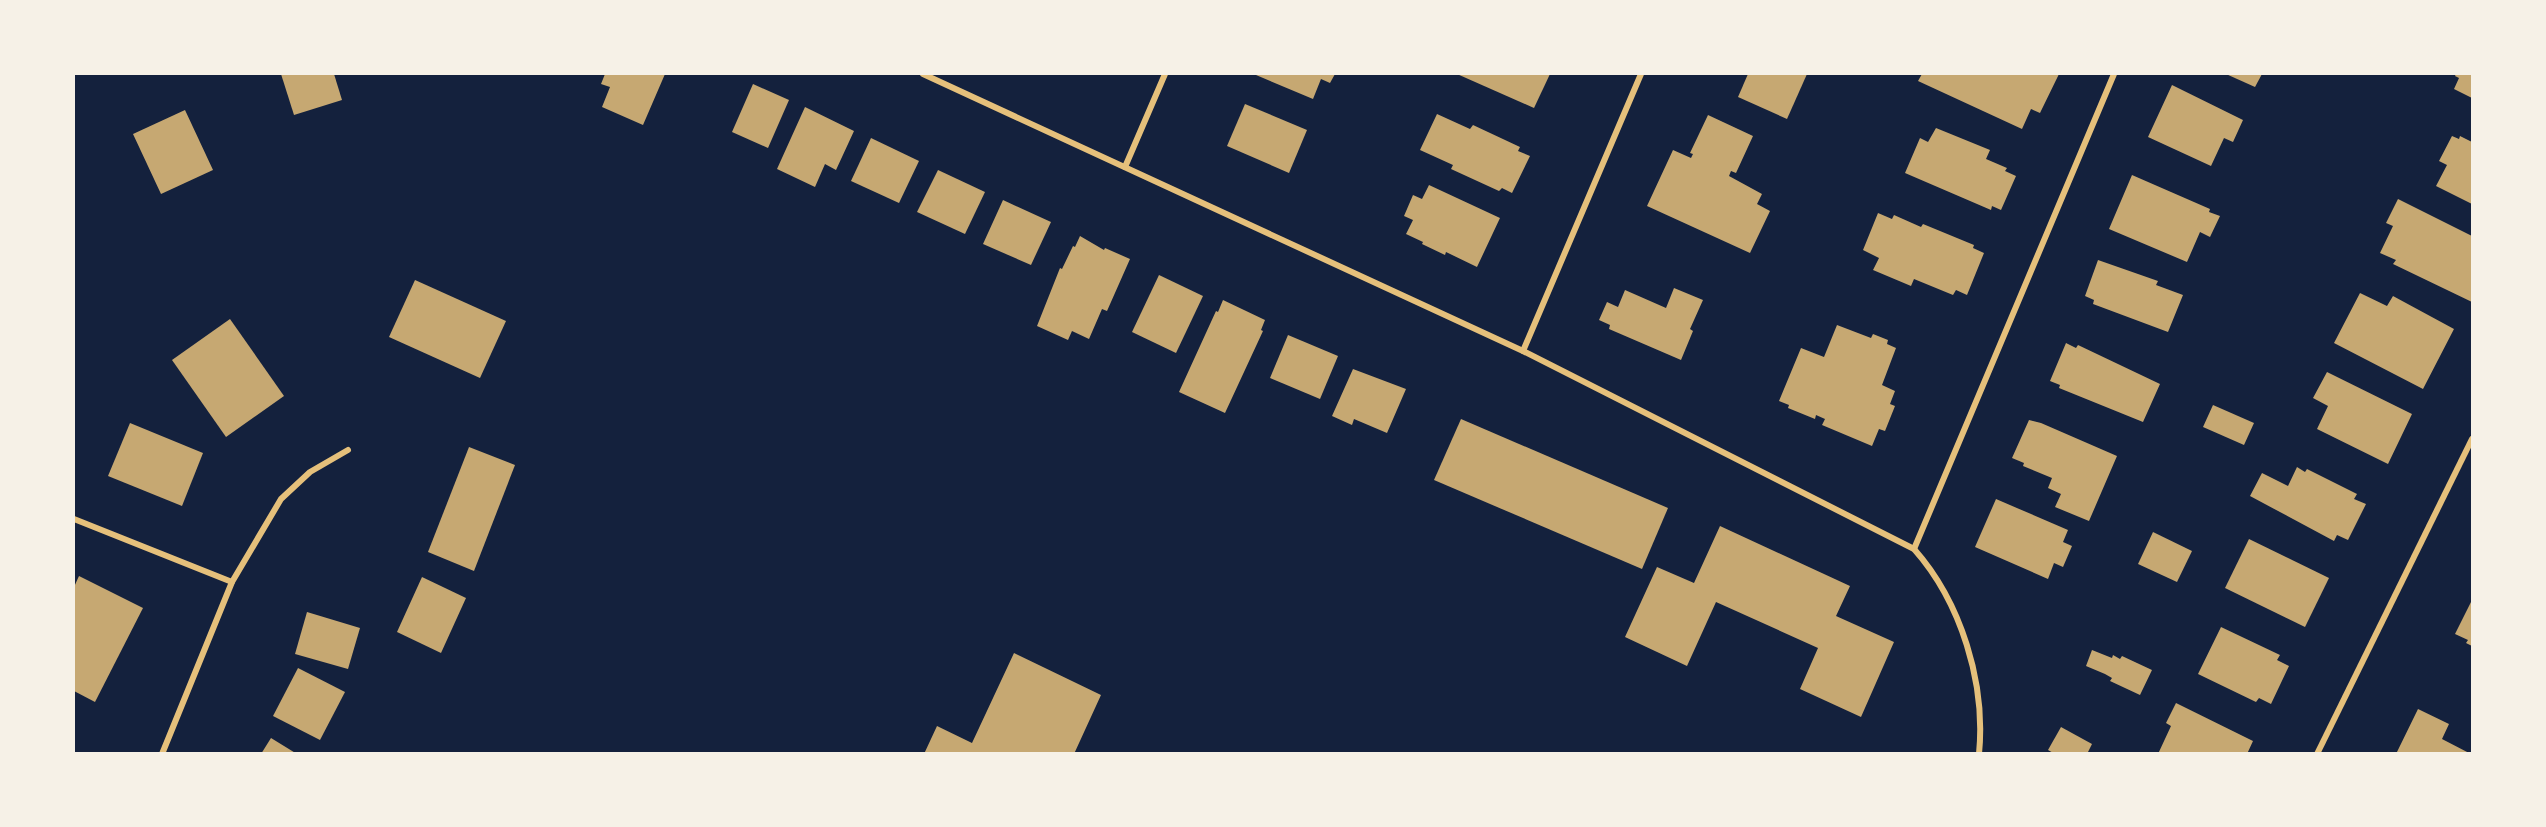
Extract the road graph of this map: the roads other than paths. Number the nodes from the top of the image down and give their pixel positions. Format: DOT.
graph roads {
  1 [pos="922,74"];
  2 [pos="1165,74"];
  3 [pos="1641,74"];
  4 [pos="2114,74"];
  5 [pos="1125,167"];
  6 [pos="1523,351"];
  7 [pos="2472,439"];
  8 [pos="348,450"];
  9 [pos="74,519"];
  10 [pos="1914,549"];
  11 [pos="232,582"];
  12 [pos="162,753"];
  13 [pos="1979,753"];
  14 [pos="2317,753"];
  1 -- 5 [label="street"];
  2 -- 5 [label="street"];
  3 -- 6 [label="street"];
  4 -- 10 [label="street"];
  5 -- 6 [label="street"];
  6 -- 10 [label="street"];
  7 -- 14 [label="street"];
  8 -- 11 [label="street"];
  9 -- 11 [label="street"];
  10 -- 13 [label="street"];
  11 -- 12 [label="street"];
}
